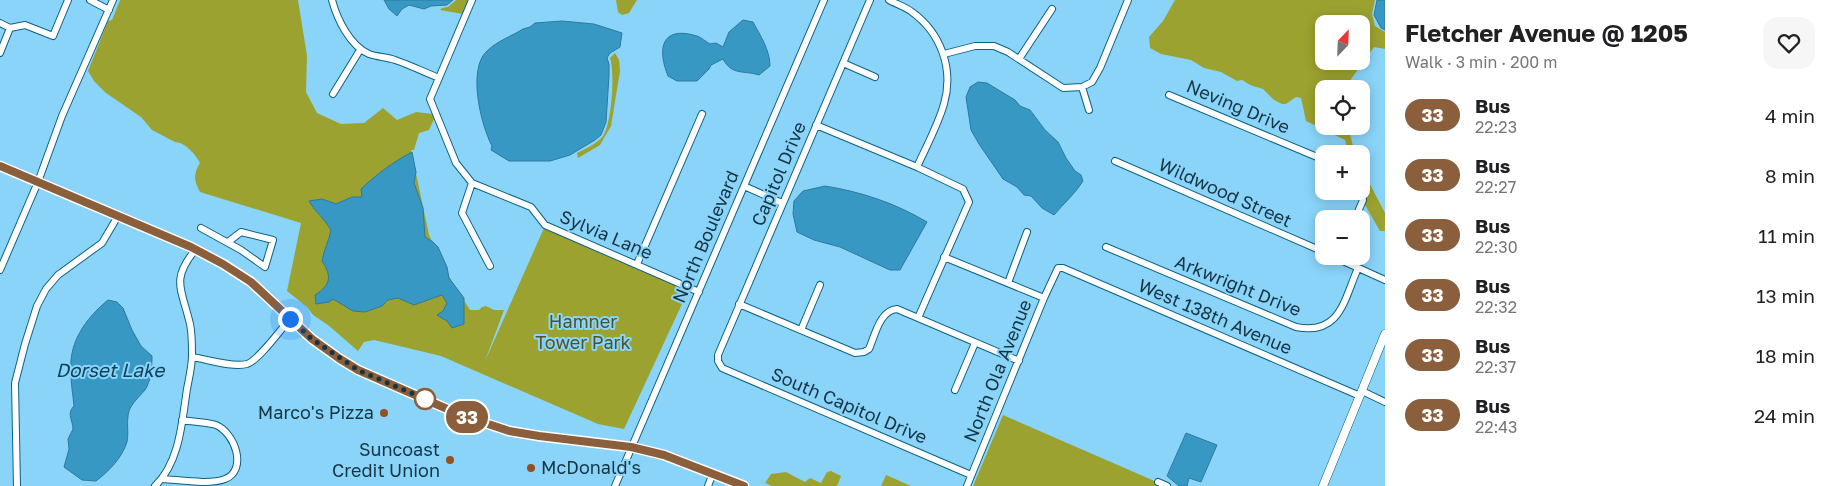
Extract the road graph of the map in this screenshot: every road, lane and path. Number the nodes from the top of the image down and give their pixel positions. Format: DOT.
graph roads {
  1 [pos="68,0"];
  2 [pos="90,0"];
  3 [pos="113,0"];
  4 [pos="332,0"];
  5 [pos="472,0"];
  6 [pos="824,0"];
  7 [pos="870,0"];
  8 [pos="889,0"];
  9 [pos="1128,0"];
  10 [pos="1052,9"];
  11 [pos="109,10"];
  12 [pos="0,23"];
  13 [pos="10,28"];
  14 [pos="360,50"];
  15 [pos="0,53"];
  16 [pos="944,54"];
  17 [pos="1019,59"];
  18 [pos="843,63"];
  19 [pos="875,76"];
  20 [pos="439,78"];
  21 [pos="1082,88"];
  22 [pos="333,94"];
  23 [pos="1169,94"];
  24 [pos="1089,110"];
  25 [pos="702,114"];
  26 [pos="816,125"];
  27 [pos="1315,156"];
  28 [pos="1115,161"];
  29 [pos="0,166"];
  30 [pos="917,167"];
  31 [pos="38,182"];
  32 [pos="472,183"];
  33 [pos="744,186"];
  34 [pos="782,203"];
  35 [pos="118,216"];
  36 [pos="201,228"];
  37 [pos="1027,232"];
  38 [pos="228,242"];
  39 [pos="1106,247"];
  40 [pos="1315,248"];
  41 [pos="196,249"];
  42 [pos="944,257"];
  43 [pos="637,264"];
  44 [pos="1352,265"];
  45 [pos="490,266"];
  46 [pos="1058,268"];
  47 [pos="1358,268"];
  48 [pos="0,270"];
  49 [pos="1385,280"];
  50 [pos="1008,283"];
  51 [pos="820,285"];
  52 [pos="700,292"];
  53 [pos="1044,298"];
  54 [pos="739,304"];
  55 [pos="918,318"];
  56 [pos="290,319"];
  57 [pos="801,330"];
  58 [pos="1385,334"];
  59 [pos="975,342"];
  60 [pos="192,357"];
  61 [pos="718,361"];
  62 [pos="1019,361"];
  63 [pos="955,390"];
  64 [pos="1361,394"];
  65 [pos="1385,402"];
  66 [pos="182,420"];
  67 [pos="631,447"];
  68 [pos="713,473"];
  69 [pos="971,475"];
  70 [pos="163,479"];
  71 [pos="1158,482"];
  72 [pos="17,486"];
  73 [pos="156,486"];
  74 [pos="615,486"];
  75 [pos="708,486"];
  76 [pos="744,486"];
  77 [pos="967,486"];
  78 [pos="1168,486"];
  79 [pos="1324,486"];
  1 -- 13 [label="street"];
  2 -- 11 [label="street"];
  3 -- 11 [label="street"];
  4 -- 14 [label="street"];
  5 -- 20 [label="street, Sylvia Lane"];
  6 -- 33 [label="street, North Boulevard"];
  7 -- 18 [label="street, Capitol Drive"];
  8 -- 16 [label="street"];
  9 -- 21 [label="street"];
  10 -- 17 [label="street"];
  11 -- 31 [label="street"];
  12 -- 13 [label="street"];
  13 -- 15 [label="street"];
  14 -- 20 [label="street"];
  14 -- 22 [label="street"];
  16 -- 17 [label="street"];
  16 -- 30 [label="street"];
  17 -- 21 [label="street"];
  18 -- 19 [label="street"];
  18 -- 26 [label="street, Capitol Drive"];
  20 -- 32 [label="street, Sylvia Lane"];
  21 -- 24 [label="street"];
  23 -- 27 [label="street, Neving Drive"];
  25 -- 43 [label="street"];
  26 -- 30 [label="street"];
  26 -- 34 [label="street, Capitol Drive"];
  28 -- 40 [label="street, Wildwood Street"];
  29 -- 31 [label="main road"];
  30 -- 42 [label="street"];
  31 -- 35 [label="main road"];
  31 -- 48 [label="street"];
  32 -- 43 [label="street, Sylvia Lane"];
  32 -- 45 [label="street"];
  33 -- 34 [label="street"];
  33 -- 52 [label="street, North Boulevard"];
  34 -- 54 [label="street, Capitol Drive"];
  35 -- 41 [label="main road"];
  35 -- 72 [label="street"];
  36 -- 38 [label="street"];
  37 -- 50 [label="street"];
  38 -- 38 [label="street"];
  39 -- 47 [label="street, Arkwright Drive"];
  41 -- 56 [label="main road"];
  41 -- 60 [label="street"];
  42 -- 50 [label="street"];
  42 -- 55 [label="street"];
  43 -- 52 [label="street, Sylvia Lane"];
  44 -- 47 [label="street"];
  46 -- 53 [label="street, North Ola Avenue"];
  46 -- 64 [label="street, West 138th Avenue"];
  47 -- 49 [label="street"];
  50 -- 53 [label="street"];
  51 -- 57 [label="street"];
  52 -- 67 [label="street, North Boulevard"];
  53 -- 62 [label="street, North Ola Avenue"];
  54 -- 57 [label="street"];
  54 -- 61 [label="street, Capitol Drive"];
  55 -- 57 [label="street"];
  55 -- 59 [label="street"];
  56 -- 60 [label="street"];
  56 -- 67 [label="main road"];
  58 -- 64 [label="main road"];
  59 -- 62 [label="street"];
  59 -- 63 [label="street"];
  60 -- 66 [label="street"];
  61 -- 69 [label="street, South Capitol Drive"];
  62 -- 69 [label="street, North Ola Avenue"];
  64 -- 65 [label="street, West 138th Avenue"];
  64 -- 79 [label="main road"];
  66 -- 70 [label="street"];
  66 -- 70 [label="street"];
  67 -- 68 [label="main road"];
  67 -- 74 [label="street, North Boulevard"];
  68 -- 75 [label="street"];
  68 -- 76 [label="main road"];
  69 -- 77 [label="street, North Ola Avenue"];
  70 -- 73 [label="street"];
  71 -- 78 [label="street"];
}
